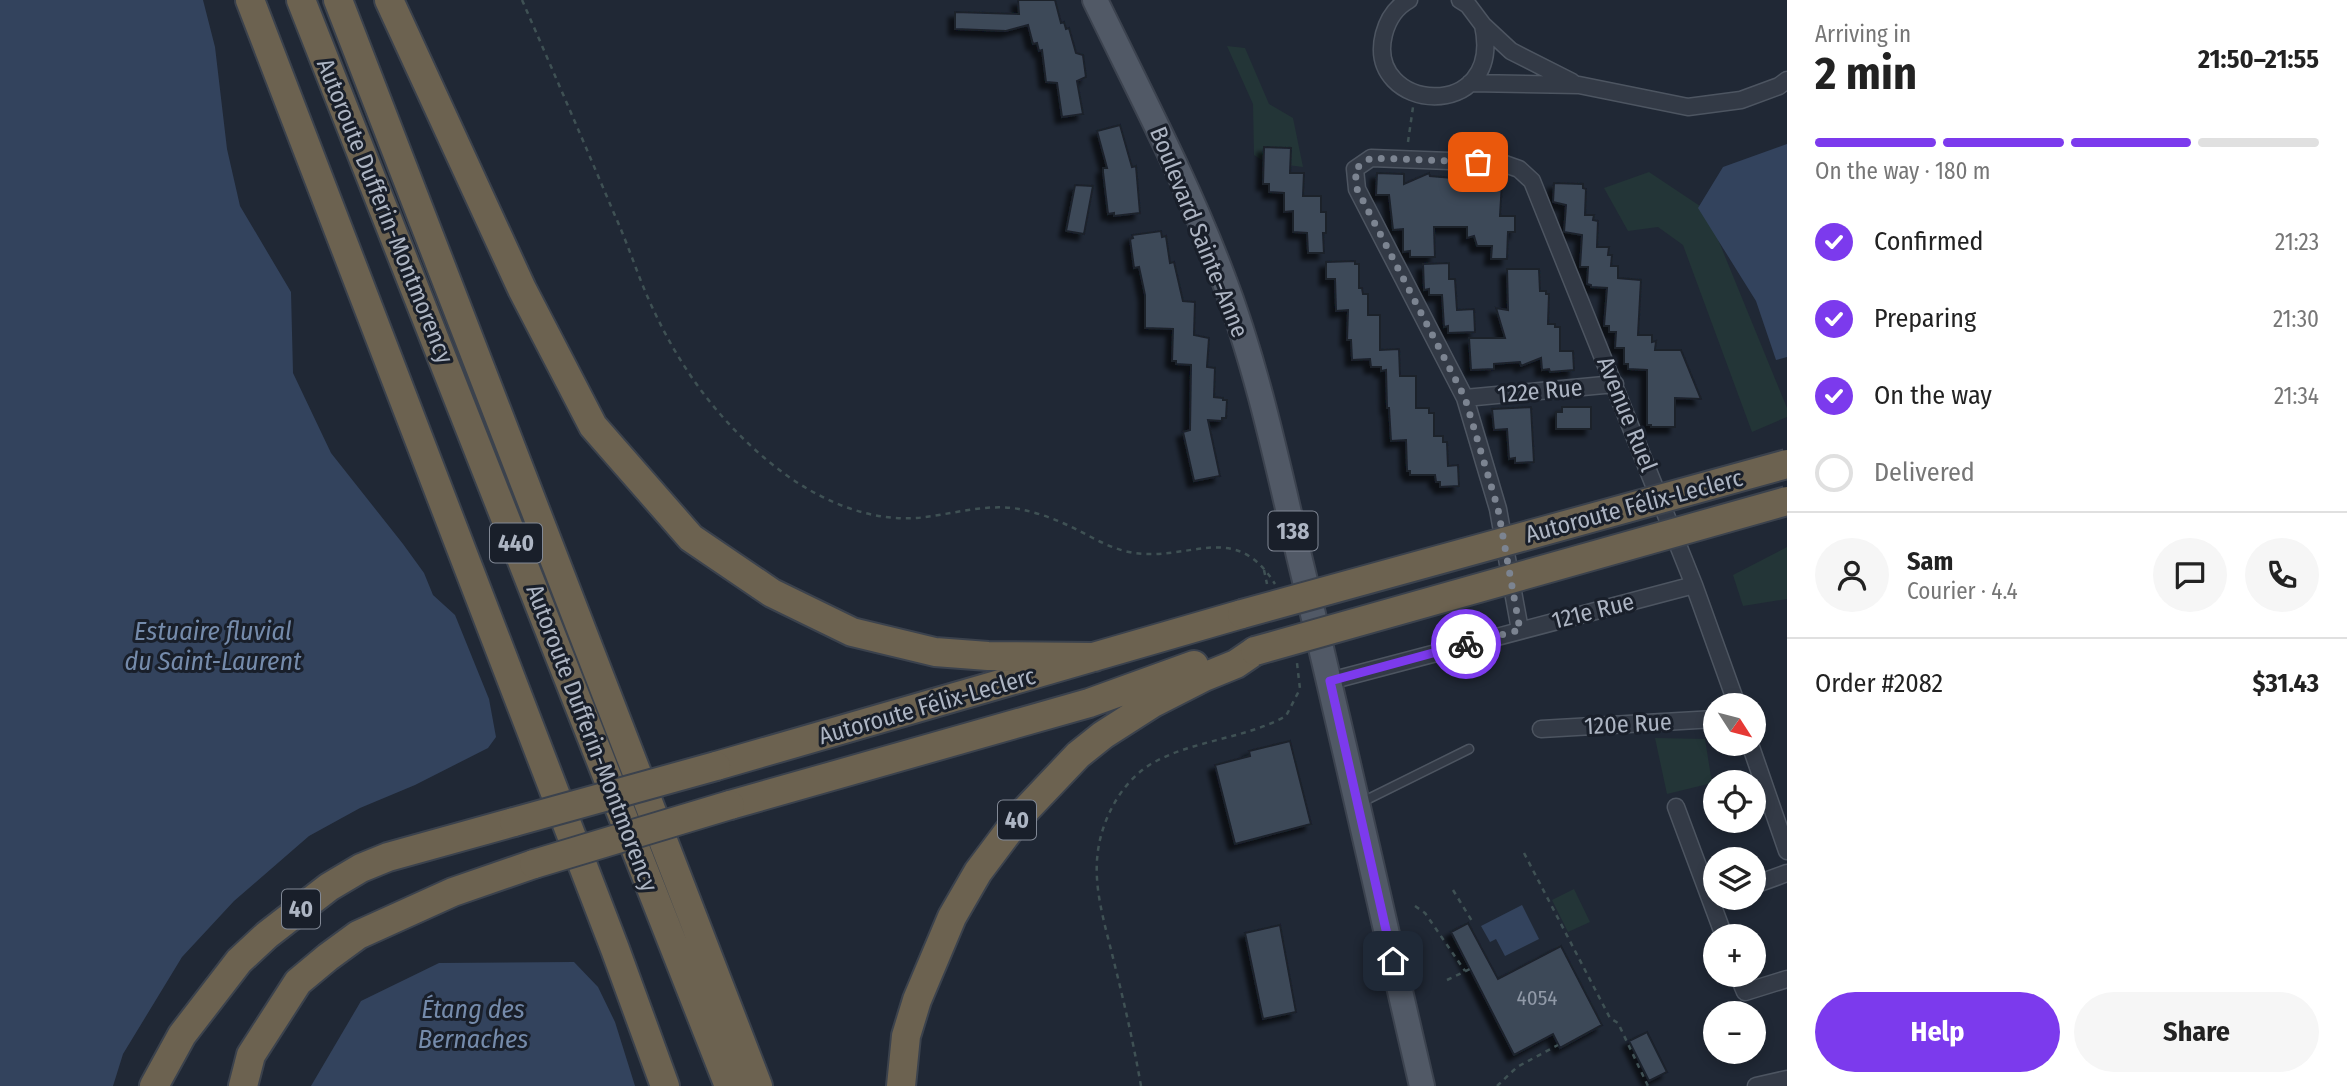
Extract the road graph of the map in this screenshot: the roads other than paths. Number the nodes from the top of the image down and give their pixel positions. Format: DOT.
graph roads {
  1 [pos="250,0"];
  2 [pos="301,0"];
  3 [pos="338,0"];
  4 [pos="389,0"];
  5 [pos="1094,0"];
  6 [pos="1409,0"];
  7 [pos="1465,2"];
  8 [pos="1483,25"];
  9 [pos="1787,80"];
  10 [pos="1470,83"];
  11 [pos="1579,85"];
  12 [pos="1519,169"];
  13 [pos="1615,384"];
  14 [pos="1465,398"];
  15 [pos="1787,464"];
  16 [pos="1787,501"];
  17 [pos="1694,585"];
  18 [pos="1520,630"];
  19 [pos="1255,651"];
  20 [pos="1094,657"];
  21 [pos="1330,681"];
  22 [pos="1733,693"];
  23 [pos="1703,720"];
  24 [pos="1541,729"];
  25 [pos="1469,749"];
  26 [pos="1754,756"];
  27 [pos="1357,804"];
  28 [pos="1676,807"];
  29 [pos="1787,851"];
  30 [pos="1703,871"];
  31 [pos="1787,873"];
  32 [pos="1766,881"];
  33 [pos="1787,979"];
  34 [pos="1766,986"];
  35 [pos="1743,987"];
  36 [pos="1761,987"];
  37 [pos="1787,1079"];
  38 [pos="155,1086"];
  39 [pos="243,1086"];
  40 [pos="665,1086"];
  41 [pos="729,1086"];
  42 [pos="758,1086"];
  43 [pos="901,1086"];
  44 [pos="1422,1086"];
  45 [pos="1756,1086"];
  1 -- 40 [label="highway"];
  2 -- 41 [label="highway, Autoroute Dufferin-Montmorency / 440"];
  3 -- 42 [label="highway, Autoroute Dufferin-Montmorency / 440"];
  4 -- 20 [label="highway"];
  5 -- 21 [label="main road, Boulevard Sainte-Anne / 138"];
  6 -- 10 [label="street"];
  7 -- 8 [label="street"];
  8 -- 10 [label="street"];
  8 -- 11 [label="street"];
  9 -- 11 [label="street"];
  10 -- 11 [label="street"];
  12 -- 13 [label="street, Avenue Ruel"];
  12 -- 14 [label="street, 122e Rue"];
  13 -- 14 [label="street, 122e Rue"];
  13 -- 17 [label="street, Avenue Ruel"];
  14 -- 18 [label="street, 122e Rue"];
  15 -- 20 [label="highway, Autoroute Félix-Leclerc / 40, bridge"];
  16 -- 19 [label="highway, Autoroute Félix-Leclerc / 40, bridge"];
  17 -- 18 [label="street, 121e Rue"];
  17 -- 22 [label="street, Avenue Ruel"];
  18 -- 21 [label="street, 121e Rue"];
  19 -- 39 [label="highway, bridge"];
  19 -- 43 [label="highway, 40"];
  20 -- 38 [label="highway, Autoroute Félix-Leclerc / 40, bridge"];
  21 -- 27 [label="main road, Boulevard Sainte-Anne / 138"];
  23 -- 24 [label="street, 120e Rue"];
  25 -- 27 [label="lane"];
  26 -- 29 [label="street"];
  27 -- 44 [label="main road, Boulevard Sainte-Anne / 138"];
  28 -- 30 [label="street"];
  31 -- 32 [label="street"];
  33 -- 34 [label="street"];
  35 -- 36 [label="street"];
  37 -- 45 [label="street"];
}
